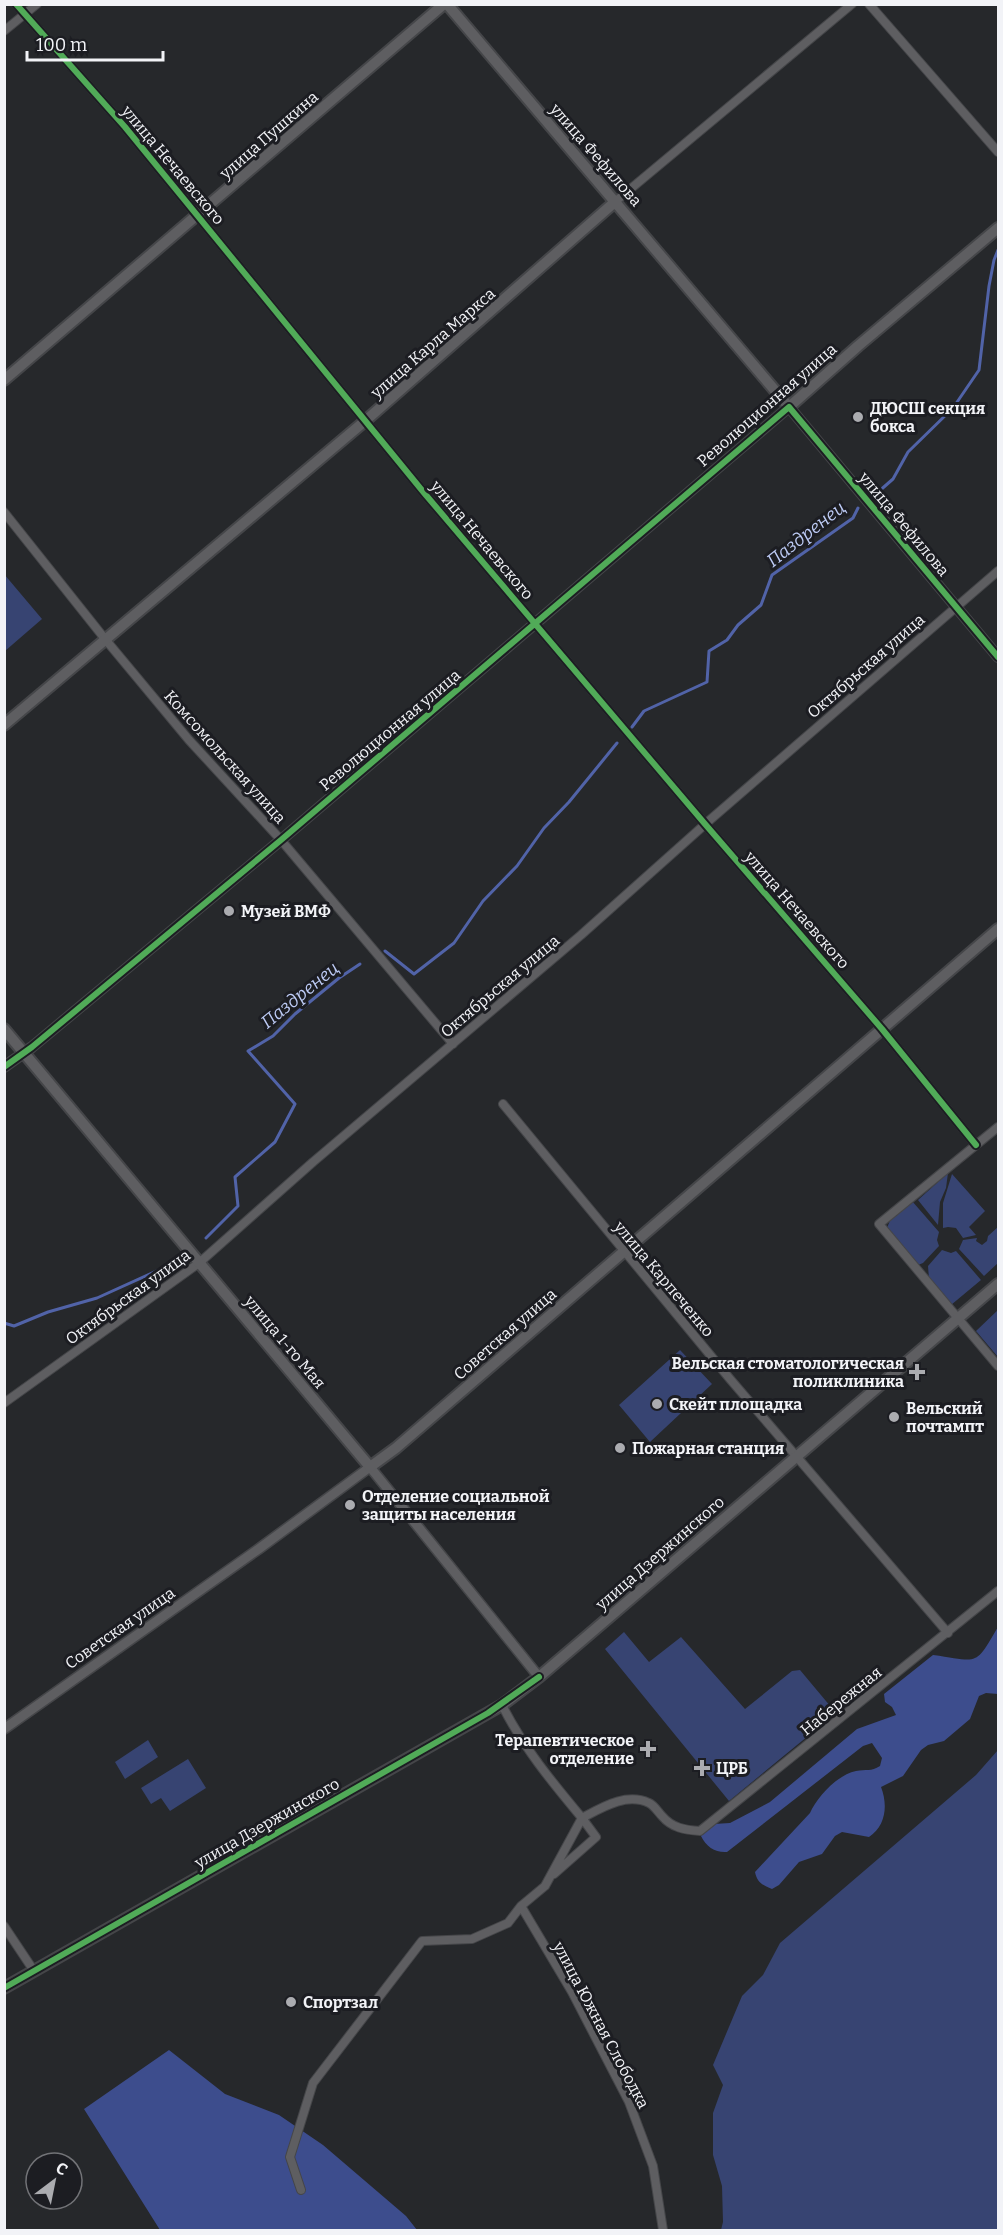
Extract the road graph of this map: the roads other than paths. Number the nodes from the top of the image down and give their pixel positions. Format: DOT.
graph roads {
  1 [pos="16,4"];
  2 [pos="37,4"];
  3 [pos="446,4"];
  4 [pos="852,4"];
  5 [pos="869,4"];
  6 [pos="24,15"];
  7 [pos="4,31"];
  8 [pos="999,152"];
  9 [pos="616,201"];
  10 [pos="198,216"];
  11 [pos="999,228"];
  12 [pos="4,380"];
  13 [pos="789,407"];
  14 [pos="365,421"];
  15 [pos="4,512"];
  16 [pos="999,571"];
  17 [pos="956,606"];
  18 [pos="536,624"];
  19 [pos="105,639"];
  20 [pos="999,657"];
  21 [pos="4,724"];
  22 [pos="705,825"];
  23 [pos="281,840"];
  24 [pos="999,929"];
  25 [pos="4,1029"];
  26 [pos="882,1029"];
  27 [pos="453,1044"];
  28 [pos="24,1052"];
  29 [pos="4,1067"];
  30 [pos="503,1104"];
  31 [pos="999,1127"];
  32 [pos="976,1145"];
  33 [pos="623,1252"];
  34 [pos="199,1263"];
  35 [pos="999,1284"];
  36 [pos="958,1318"];
  37 [pos="999,1366"];
  38 [pos="4,1403"];
  39 [pos="796,1457"];
  40 [pos="370,1467"];
  41 [pos="999,1591"];
  42 [pos="948,1633"];
  43 [pos="539,1677"];
  44 [pos="502,1705"];
  45 [pos="4,1729"];
  46 [pos="582,1818"];
  47 [pos="549,1878"];
  48 [pos="521,1906"];
  49 [pos="4,1926"];
  50 [pos="34,1971"];
  51 [pos="4,1988"];
  52 [pos="301,2190"];
  53 [pos="663,2230"];
  1 -- 6 [label="street, улица Нечаевского"];
  2 -- 6 [label="street"];
  3 -- 9 [label="main road, улица Фефилова"];
  3 -- 10 [label="main road, улица Пушкина"];
  4 -- 9 [label="street, улица Карла Маркса"];
  5 -- 8 [label="street"];
  6 -- 7 [label="street"];
  6 -- 10 [label="street, улица Нечаевского"];
  9 -- 13 [label="main road, улица Фефилова"];
  9 -- 14 [label="main road, улица Карла Маркса"];
  10 -- 12 [label="main road, улица Пушкина"];
  10 -- 14 [label="street, улица Нечаевского"];
  11 -- 13 [label="main road, Революционная улица"];
  13 -- 17 [label="street, улица Фефилова"];
  13 -- 18 [label="street, Революционная улица"];
  14 -- 18 [label="street, улица Нечаевского"];
  14 -- 19 [label="main road, улица Карла Маркса"];
  15 -- 19 [label="street, Комсомольская улица"];
  16 -- 17 [label="street, Октябрьская улица"];
  17 -- 20 [label="street, улица Фефилова"];
  17 -- 22 [label="street, Октябрьская улица"];
  18 -- 22 [label="street, улица Нечаевского"];
  18 -- 23 [label="street, Революционная улица"];
  19 -- 21 [label="main road, улица Карла Маркса"];
  19 -- 23 [label="street, Комсомольская улица"];
  22 -- 26 [label="street, улица Нечаевского"];
  22 -- 27 [label="street, Октябрьская улица"];
  23 -- 27 [label="street, Комсомольская улица"];
  23 -- 28 [label="street, Революционная улица"];
  24 -- 26 [label="main road, Советская улица"];
  25 -- 28 [label="main road, улица 1-го Мая"];
  26 -- 32 [label="street, улица Нечаевского"];
  26 -- 33 [label="main road, Советская улица"];
  27 -- 34 [label="street, Октябрьская улица"];
  28 -- 29 [label="street, Революционная улица"];
  28 -- 34 [label="main road, улица 1-го Мая"];
  30 -- 33 [label="street, улица Карпеченко"];
  31 -- 32 [label="street"];
  32 -- 36 [label="street"];
  33 -- 39 [label="street, улица Карпеченко"];
  33 -- 40 [label="main road, Советская улица"];
  34 -- 38 [label="street, Октябрьская улица"];
  34 -- 40 [label="main road, улица 1-го Мая"];
  35 -- 36 [label="main road, улица Дзержинского"];
  36 -- 37 [label="street"];
  36 -- 39 [label="main road, улица Дзержинского"];
  39 -- 42 [label="street, улица Карпеченко"];
  39 -- 43 [label="main road, улица Дзержинского"];
  40 -- 43 [label="street, улица 1-го Мая"];
  40 -- 45 [label="street, Советская улица"];
  41 -- 42 [label="street, Набережная"];
  42 -- 46 [label="street, Набережная"];
  43 -- 44 [label="main road, улица Дзержинского"];
  44 -- 46 [label="street"];
  44 -- 50 [label="main road, улица Дзержинского"];
  46 -- 47 [label="street"];
  46 -- 47 [label="street"];
  47 -- 48 [label="street"];
  48 -- 52 [label="street"];
  48 -- 53 [label="street, улица Южная Слободка"];
  49 -- 50 [label="street"];
  50 -- 51 [label="main road, улица Дзержинского"];
}
